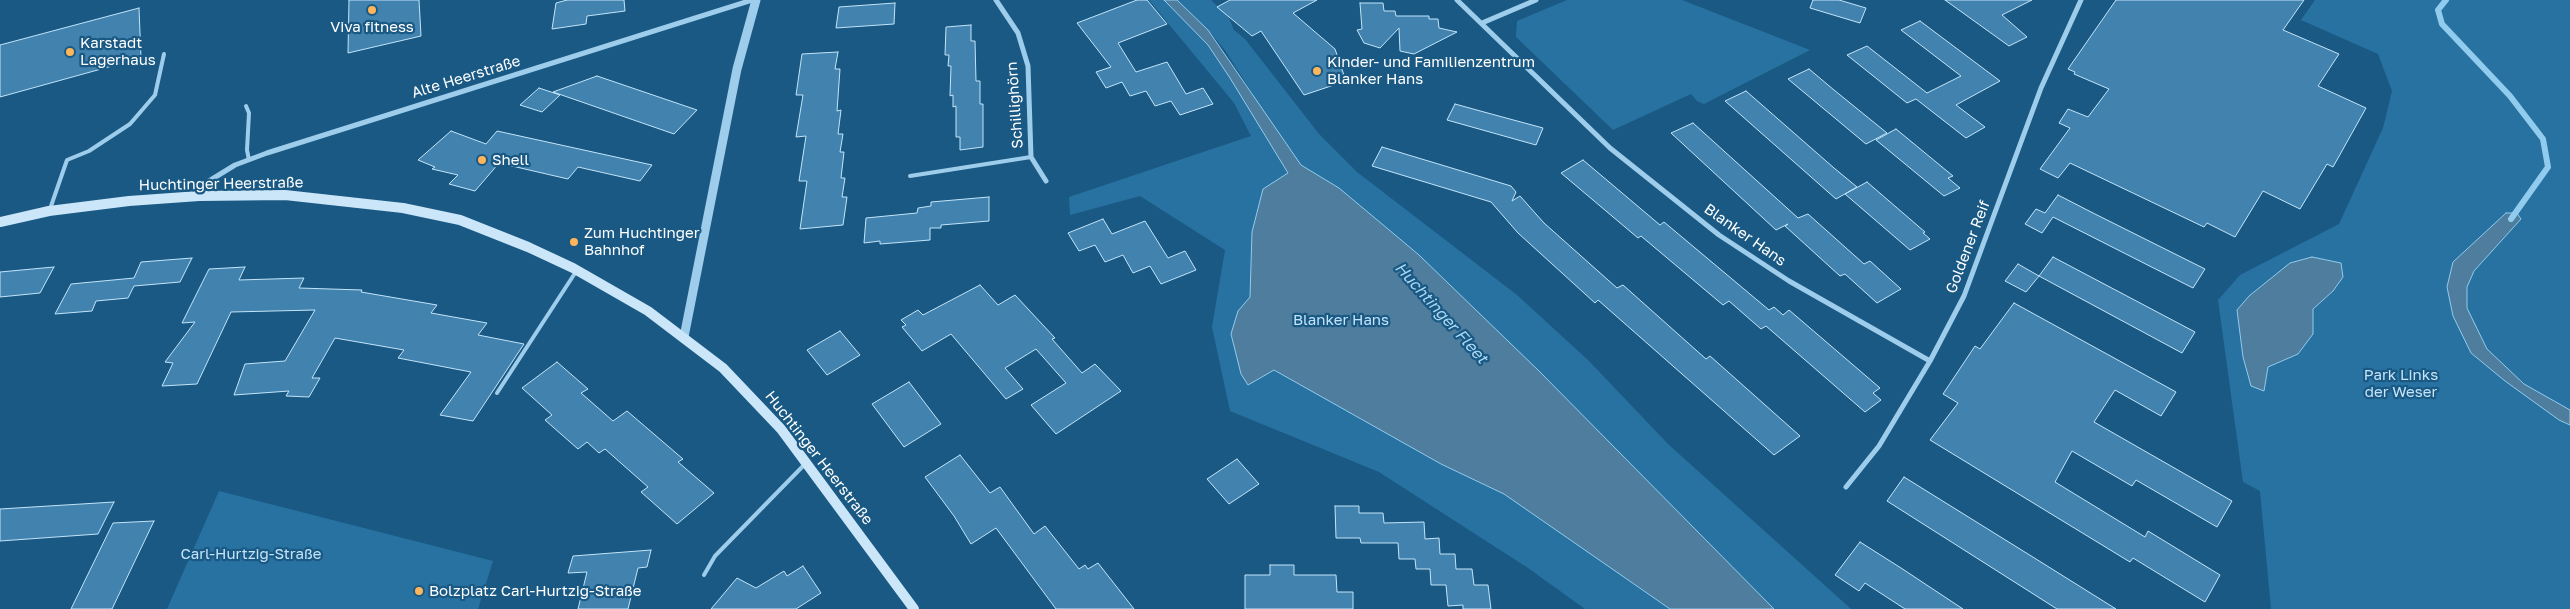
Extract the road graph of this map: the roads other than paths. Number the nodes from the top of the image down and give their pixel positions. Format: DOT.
graph roads {
  1 [pos="754,0"];
  2 [pos="996,0"];
  3 [pos="1457,0"];
  4 [pos="1536,0"];
  5 [pos="2081,0"];
  6 [pos="1482,23"];
  7 [pos="164,54"];
  8 [pos="246,106"];
  9 [pos="1031,157"];
  10 [pos="249,160"];
  11 [pos="910,176"];
  12 [pos="1046,181"];
  13 [pos="199,196"];
  14 [pos="49,211"];
  15 [pos="0,222"];
  16 [pos="576,270"];
  17 [pos="684,337"];
  18 [pos="1930,361"];
  19 [pos="497,393"];
  20 [pos="807,462"];
  21 [pos="1846,487"];
  22 [pos="704,575"];
  23 [pos="914,609"];
  1 -- 10 [label="street, Alte Heerstraße"];
  1 -- 17 [label="street"];
  2 -- 9 [label="street, Schillighörn"];
  3 -- 6 [label="street, Blanker Hans"];
  4 -- 6 [label="street"];
  5 -- 18 [label="street, Goldener Reif"];
  6 -- 18 [label="street, Blanker Hans"];
  7 -- 14 [label="lane"];
  8 -- 10 [label="lane"];
  9 -- 11 [label="lane"];
  9 -- 12 [label="street, Schillighörn"];
  10 -- 13 [label="street, Alte Heerstraße"];
  13 -- 14 [label="main road, Huchtinger Heerstraße"];
  13 -- 16 [label="main road, Huchtinger Heerstraße"];
  14 -- 15 [label="main road, Huchtinger Heerstraße"];
  16 -- 17 [label="main road, Huchtinger Heerstraße"];
  16 -- 19 [label="lane"];
  17 -- 20 [label="main road, Huchtinger Heerstraße"];
  18 -- 21 [label="street, Goldener Reif"];
  20 -- 22 [label="lane"];
  20 -- 23 [label="main road, Huchtinger Heerstraße"];
}
